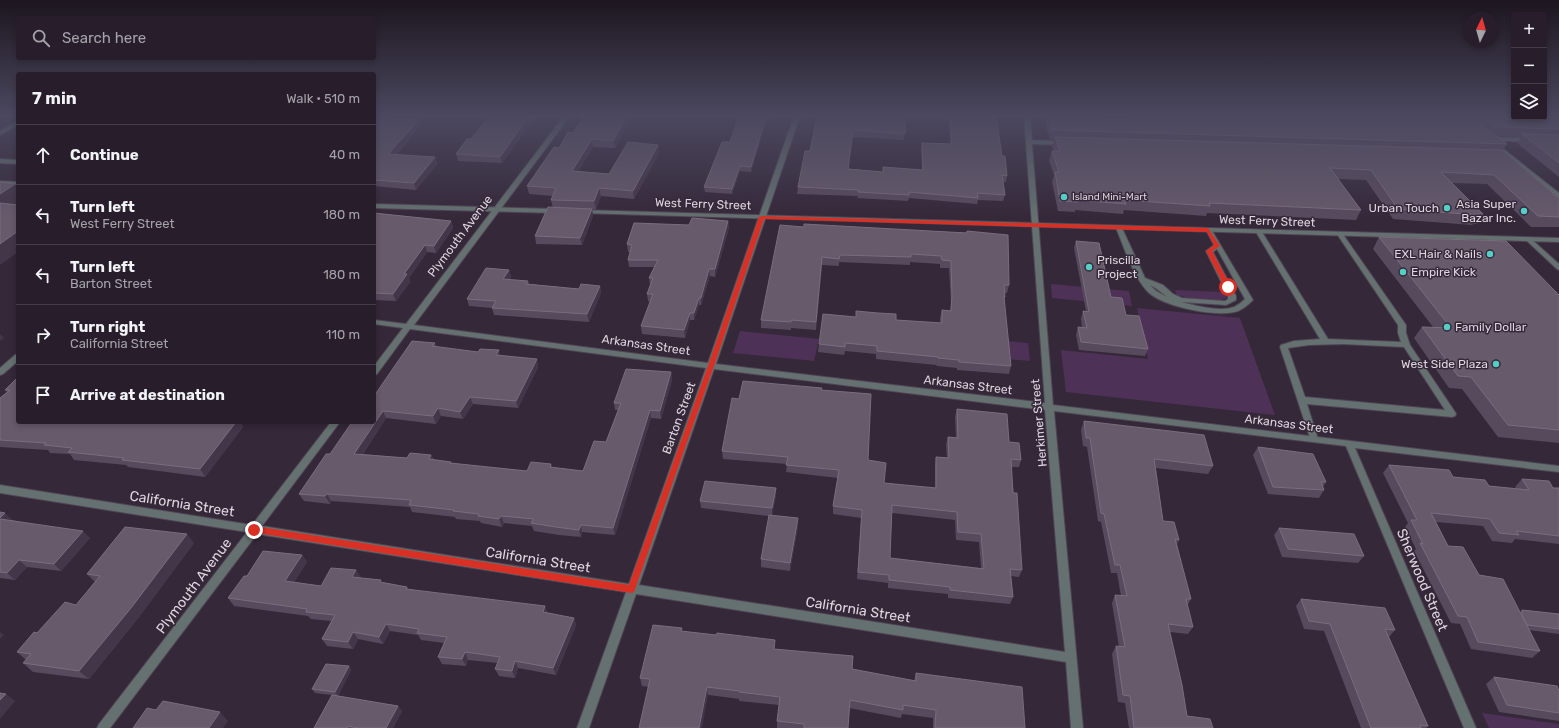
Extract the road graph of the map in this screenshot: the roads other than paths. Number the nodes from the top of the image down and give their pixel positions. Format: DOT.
graph roads {
  1 [pos="541,150"];
  2 [pos="785,150"];
  3 [pos="1029,150"];
  4 [pos="1502,150"];
  5 [pos="1497,157"];
  6 [pos="1512,158"];
  7 [pos="0,161"];
  8 [pos="16,162"];
  9 [pos="0,182"];
  10 [pos="16,184"];
  11 [pos="1559,196"];
  12 [pos="376,206"];
  13 [pos="496,209"];
  14 [pos="568,211"];
  15 [pos="576,212"];
  16 [pos="762,217"];
  17 [pos="1034,225"];
  18 [pos="1119,228"];
  19 [pos="1208,230"];
  20 [pos="1259,232"];
  21 [pos="1340,234"];
  22 [pos="1528,239"];
  23 [pos="1559,240"];
  24 [pos="1218,246"];
  25 [pos="1559,268"];
  26 [pos="1144,280"];
  27 [pos="376,322"];
  28 [pos="409,326"];
  29 [pos="1326,342"];
  30 [pos="1406,345"];
  31 [pos="16,359"];
  32 [pos="711,366"];
  33 [pos="376,369"];
  34 [pos="0,372"];
  35 [pos="1301,400"];
  36 [pos="1049,406"];
  37 [pos="334,424"];
  38 [pos="1314,439"];
  39 [pos="1349,443"];
  40 [pos="1559,469"];
  41 [pos="0,489"];
  42 [pos="254,530"];
  43 [pos="632,589"];
  44 [pos="1072,658"];
  45 [pos="103,728"];
  46 [pos="583,728"];
  47 [pos="1077,728"];
  48 [pos="1470,728"];
  1 -- 13 [label="street, Plymouth Avenue"];
  2 -- 16 [label="street, Barton Street"];
  3 -- 17 [label="street, Herkimer Street"];
  4 -- 6 [label="street"];
  5 -- 6 [label="street"];
  6 -- 11 [label="street"];
  7 -- 8 [label="street"];
  9 -- 10 [label="street"];
  12 -- 13 [label="street"];
  13 -- 14 [label="street"];
  13 -- 28 [label="street, Plymouth Avenue"];
  15 -- 16 [label="street, West Ferry Street"];
  16 -- 17 [label="street, West Ferry Street"];
  16 -- 32 [label="street, Barton Street"];
  17 -- 18 [label="street, West Ferry Street"];
  17 -- 36 [label="street, Herkimer Street"];
  18 -- 19 [label="street, West Ferry Street"];
  18 -- 26 [label="street"];
  19 -- 20 [label="street, West Ferry Street"];
  19 -- 24 [label="street"];
  20 -- 21 [label="street, West Ferry Street"];
  20 -- 29 [label="street"];
  21 -- 22 [label="street, West Ferry Street"];
  21 -- 30 [label="street"];
  22 -- 23 [label="street, West Ferry Street"];
  22 -- 25 [label="street"];
  24 -- 26 [label="street"];
  24 -- 26 [label="street"];
  27 -- 28 [label="street, Arkansas Street"];
  28 -- 32 [label="street, Arkansas Street"];
  28 -- 33 [label="street, Plymouth Avenue"];
  29 -- 30 [label="street"];
  29 -- 35 [label="street"];
  30 -- 35 [label="street"];
  31 -- 34 [label="street"];
  32 -- 36 [label="street, Arkansas Street"];
  32 -- 43 [label="street, Barton Street"];
  35 -- 38 [label="street"];
  36 -- 38 [label="street, Arkansas Street"];
  36 -- 44 [label="street, Herkimer Street"];
  37 -- 42 [label="street, Plymouth Avenue"];
  38 -- 39 [label="street, Arkansas Street"];
  39 -- 40 [label="street, Arkansas Street"];
  39 -- 48 [label="street, Sherwood Street"];
  41 -- 42 [label="street, California Street"];
  42 -- 43 [label="street, California Street"];
  42 -- 45 [label="street, Plymouth Avenue"];
  43 -- 44 [label="street, California Street"];
  43 -- 46 [label="street, Barton Street"];
  44 -- 47 [label="street, Herkimer Street"];
}
